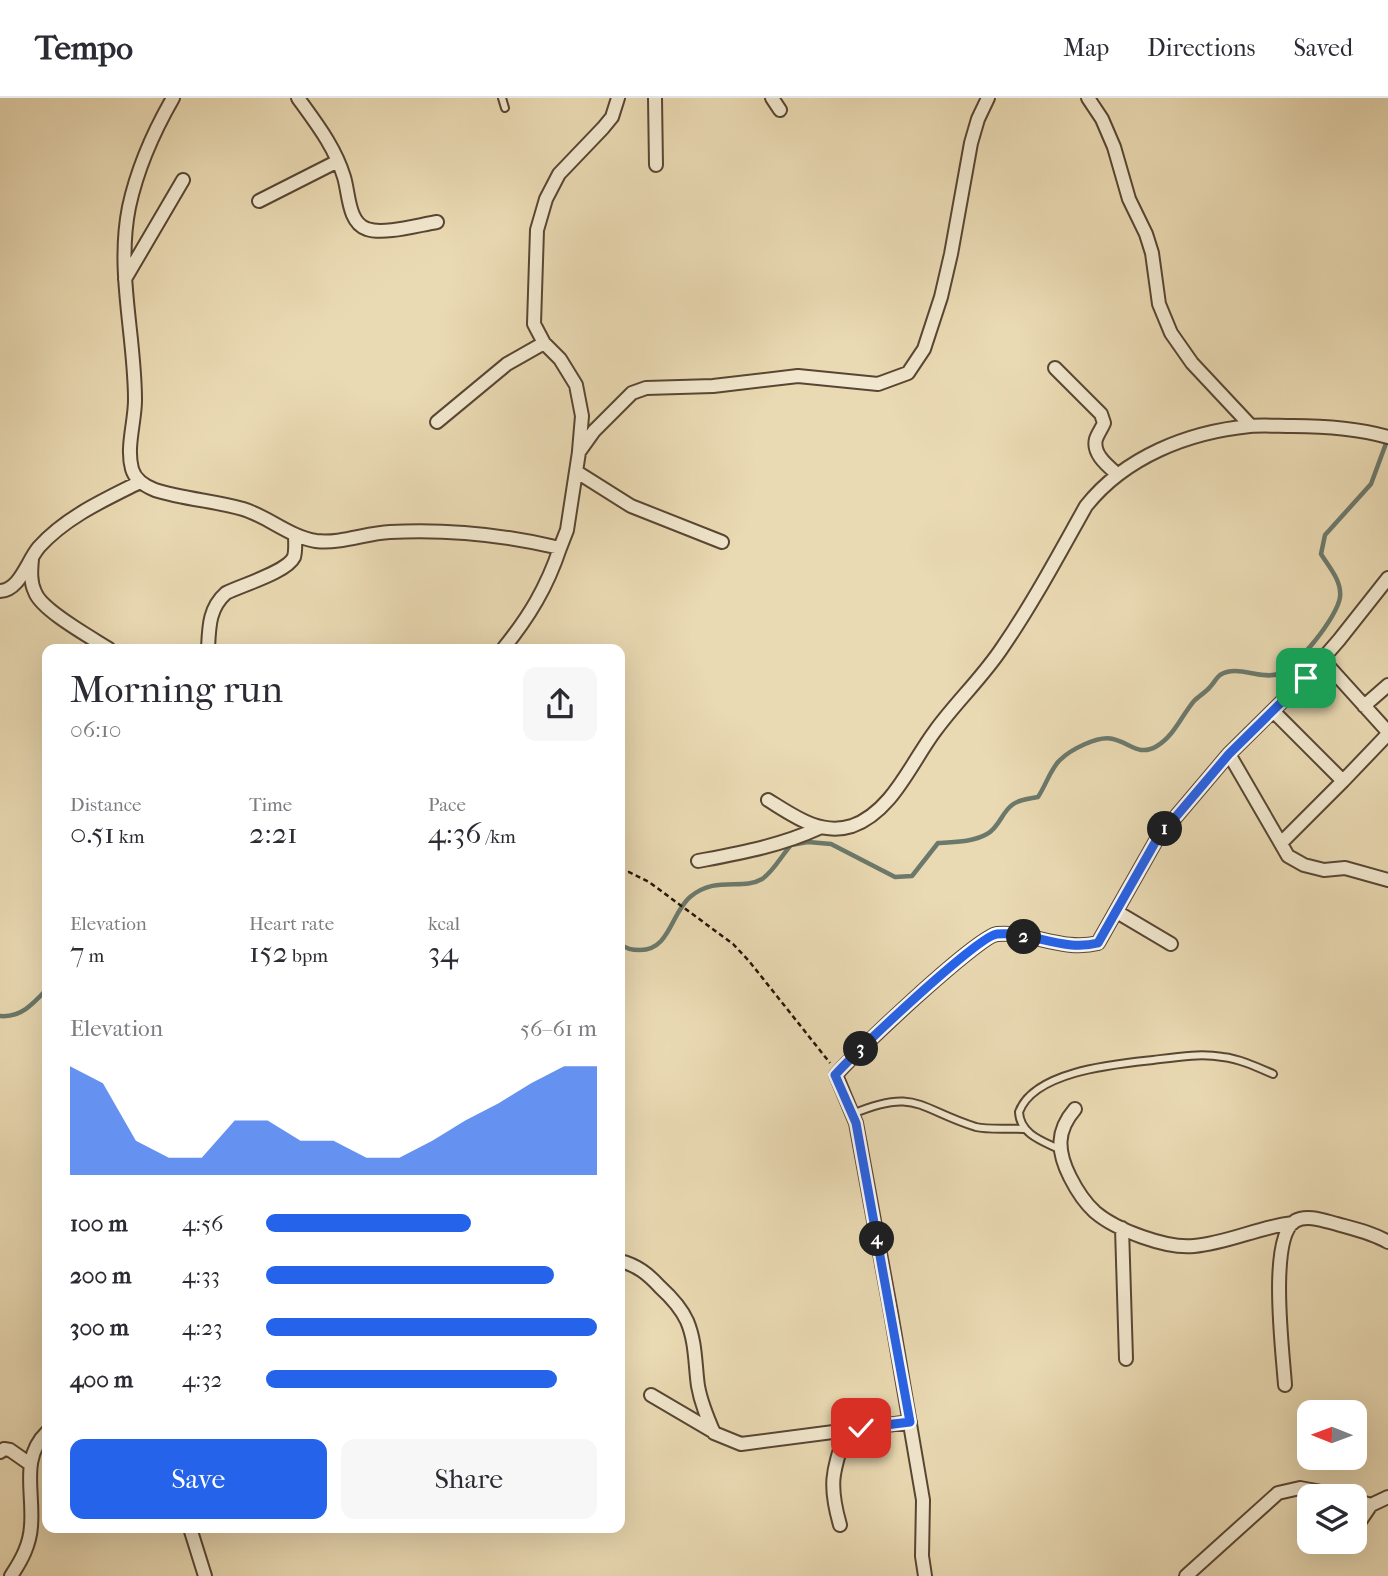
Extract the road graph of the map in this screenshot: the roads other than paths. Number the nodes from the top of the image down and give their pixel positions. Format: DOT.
graph roads {
  1 [pos="173,98"];
  2 [pos="298,98"];
  3 [pos="502,98"];
  4 [pos="618,98"];
  5 [pos="655,98"];
  6 [pos="772,98"];
  7 [pos="988,98"];
  8 [pos="1088,98"];
  9 [pos="505,108"];
  10 [pos="780,110"];
  11 [pos="338,161"];
  12 [pos="656,164"];
  13 [pos="183,180"];
  14 [pos="259,201"];
  15 [pos="436,222"];
  16 [pos="124,279"];
  17 [pos="544,342"];
  18 [pos="1055,368"];
  19 [pos="437,422"];
  20 [pos="1251,426"];
  21 [pos="1388,437"];
  22 [pos="579,452"];
  23 [pos="577,472"];
  24 [pos="1117,474"];
  25 [pos="140,482"];
  26 [pos="295,535"];
  27 [pos="722,542"];
  28 [pos="560,548"];
  29 [pos="32,555"];
  30 [pos="1388,578"];
  31 [pos="0,591"];
  32 [pos="102,644"];
  33 [pos="208,644"];
  34 [pos="507,644"];
  35 [pos="1322,659"];
  36 [pos="1388,685"];
  37 [pos="1364,706"];
  38 [pos="1273,711"];
  39 [pos="1388,733"];
  40 [pos="1229,754"];
  41 [pos="1343,780"];
  42 [pos="768,800"];
  43 [pos="819,828"];
  44 [pos="1281,842"];
  45 [pos="698,861"];
  46 [pos="1388,880"];
  47 [pos="1117,912"];
  48 [pos="1171,944"];
  49 [pos="1273,1074"];
  50 [pos="1075,1109"];
  51 [pos="852,1114"];
  52 [pos="1024,1129"];
  53 [pos="1059,1149"];
  54 [pos="1293,1223"];
  55 [pos="1122,1228"];
  56 [pos="1387,1237"];
  57 [pos="625,1262"];
  58 [pos="1126,1359"];
  59 [pos="1285,1385"];
  60 [pos="650,1395"];
  61 [pos="910,1422"];
  62 [pos="846,1431"];
  63 [pos="714,1433"];
  64 [pos="42,1437"];
  65 [pos="0,1452"];
  66 [pos="30,1464"];
  67 [pos="1297,1489"];
  68 [pos="1388,1497"];
  69 [pos="1367,1504"];
  70 [pos="1371,1505"];
  71 [pos="1367,1511"];
  72 [pos="840,1525"];
  73 [pos="192,1533"];
  74 [pos="10,1576"];
  75 [pos="205,1576"];
  76 [pos="925,1576"];
  77 [pos="1186,1576"];
  1 -- 16 [label="street"];
  2 -- 11 [label="street"];
  3 -- 9 [label="lane"];
  4 -- 17 [label="street"];
  5 -- 12 [label="street"];
  6 -- 10 [label="street"];
  7 -- 22 [label="street"];
  8 -- 20 [label="street"];
  11 -- 14 [label="street"];
  11 -- 15 [label="street"];
  13 -- 16 [label="street"];
  16 -- 25 [label="street"];
  17 -- 19 [label="street"];
  17 -- 22 [label="street"];
  18 -- 24 [label="street"];
  20 -- 21 [label="street"];
  20 -- 24 [label="street"];
  22 -- 23 [label="street"];
  23 -- 27 [label="street"];
  23 -- 28 [label="street"];
  24 -- 43 [label="street"];
  25 -- 26 [label="street"];
  25 -- 29 [label="street"];
  26 -- 28 [label="street"];
  26 -- 33 [label="street"];
  28 -- 34 [label="street"];
  29 -- 31 [label="street"];
  29 -- 32 [label="street"];
  30 -- 35 [label="street"];
  35 -- 37 [label="street"];
  35 -- 38 [label="street"];
  36 -- 37 [label="street"];
  37 -- 39 [label="street"];
  38 -- 40 [label="street"];
  38 -- 41 [label="street"];
  39 -- 41 [label="street"];
  40 -- 44 [label="street"];
  40 -- 47 [label="street"];
  41 -- 44 [label="street"];
  42 -- 43 [label="street"];
  43 -- 45 [label="street"];
  44 -- 46 [label="street"];
  47 -- 48 [label="street"];
  47 -- 51 [label="street"];
  49 -- 52 [label="lane"];
  50 -- 53 [label="street"];
  51 -- 52 [label="lane"];
  51 -- 61 [label="street"];
  52 -- 53 [label="lane"];
  53 -- 55 [label="street"];
  54 -- 55 [label="street"];
  54 -- 56 [label="street"];
  54 -- 59 [label="street"];
  55 -- 58 [label="street"];
  57 -- 63 [label="street"];
  60 -- 63 [label="street"];
  61 -- 62 [label="street"];
  61 -- 76 [label="street"];
  62 -- 63 [label="street"];
  62 -- 72 [label="street"];
  64 -- 66 [label="street"];
  65 -- 66 [label="street"];
  66 -- 74 [label="street"];
  67 -- 77 [label="street"];
  68 -- 70 [label="street"];
  69 -- 70 [label="street"];
  70 -- 71 [label="street"];
  73 -- 75 [label="street"];
}
